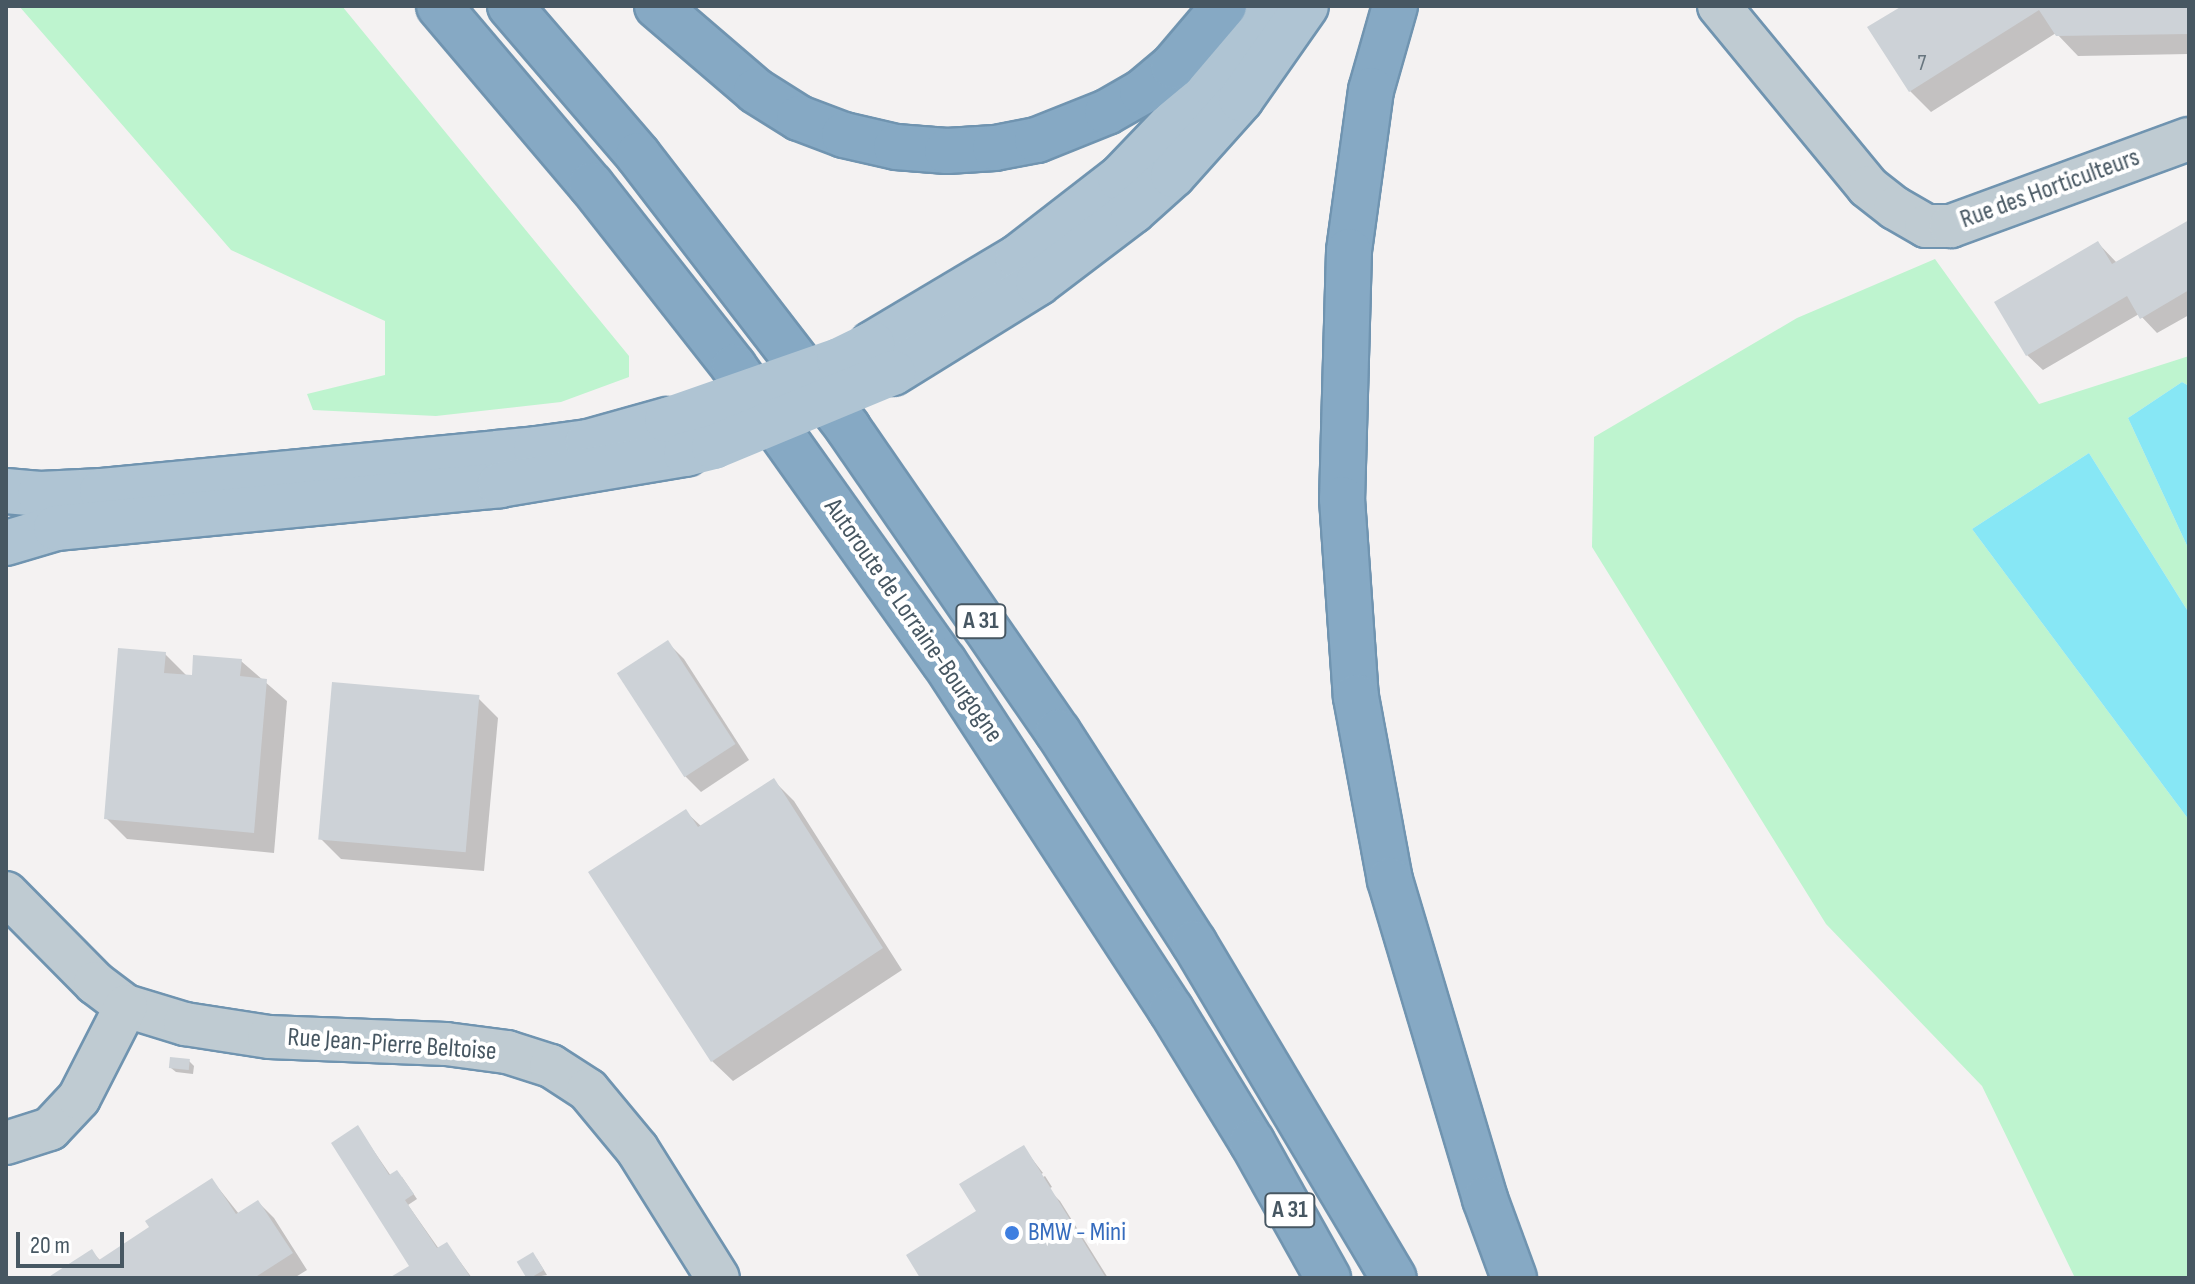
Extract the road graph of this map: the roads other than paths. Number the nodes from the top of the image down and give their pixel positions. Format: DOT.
graph roads {
  1 [pos="439,6"];
  2 [pos="510,6"];
  3 [pos="657,6"];
  4 [pos="1224,6"];
  5 [pos="1266,6"];
  6 [pos="1306,6"];
  7 [pos="1395,6"];
  8 [pos="1719,6"];
  9 [pos="2189,139"];
  10 [pos="882,359"];
  11 [pos="677,437"];
  12 [pos="6,491"];
  13 [pos="6,543"];
  14 [pos="6,893"];
  15 [pos="126,1006"];
  16 [pos="6,1143"];
  17 [pos="718,1278"];
  18 [pos="1328,1278"];
  19 [pos="1394,1278"];
  20 [pos="1514,1278"];
  1 -- 18 [label="highway, Autoroute de Lorraine-Bourgogne / A 31"];
  2 -- 19 [label="highway, A 31"];
  3 -- 4 [label="highway"];
  5 -- 10 [label="main road"];
  6 -- 10 [label="main road"];
  7 -- 20 [label="highway"];
  8 -- 9 [label="street, Rue des Horticulteurs"];
  10 -- 11 [label="main road, bridge"];
  11 -- 12 [label="main road"];
  11 -- 13 [label="main road"];
  14 -- 15 [label="street, Rue Jean-Pierre Beltoise"];
  15 -- 16 [label="street"];
  15 -- 17 [label="street, Rue Jean-Pierre Beltoise"];
}
